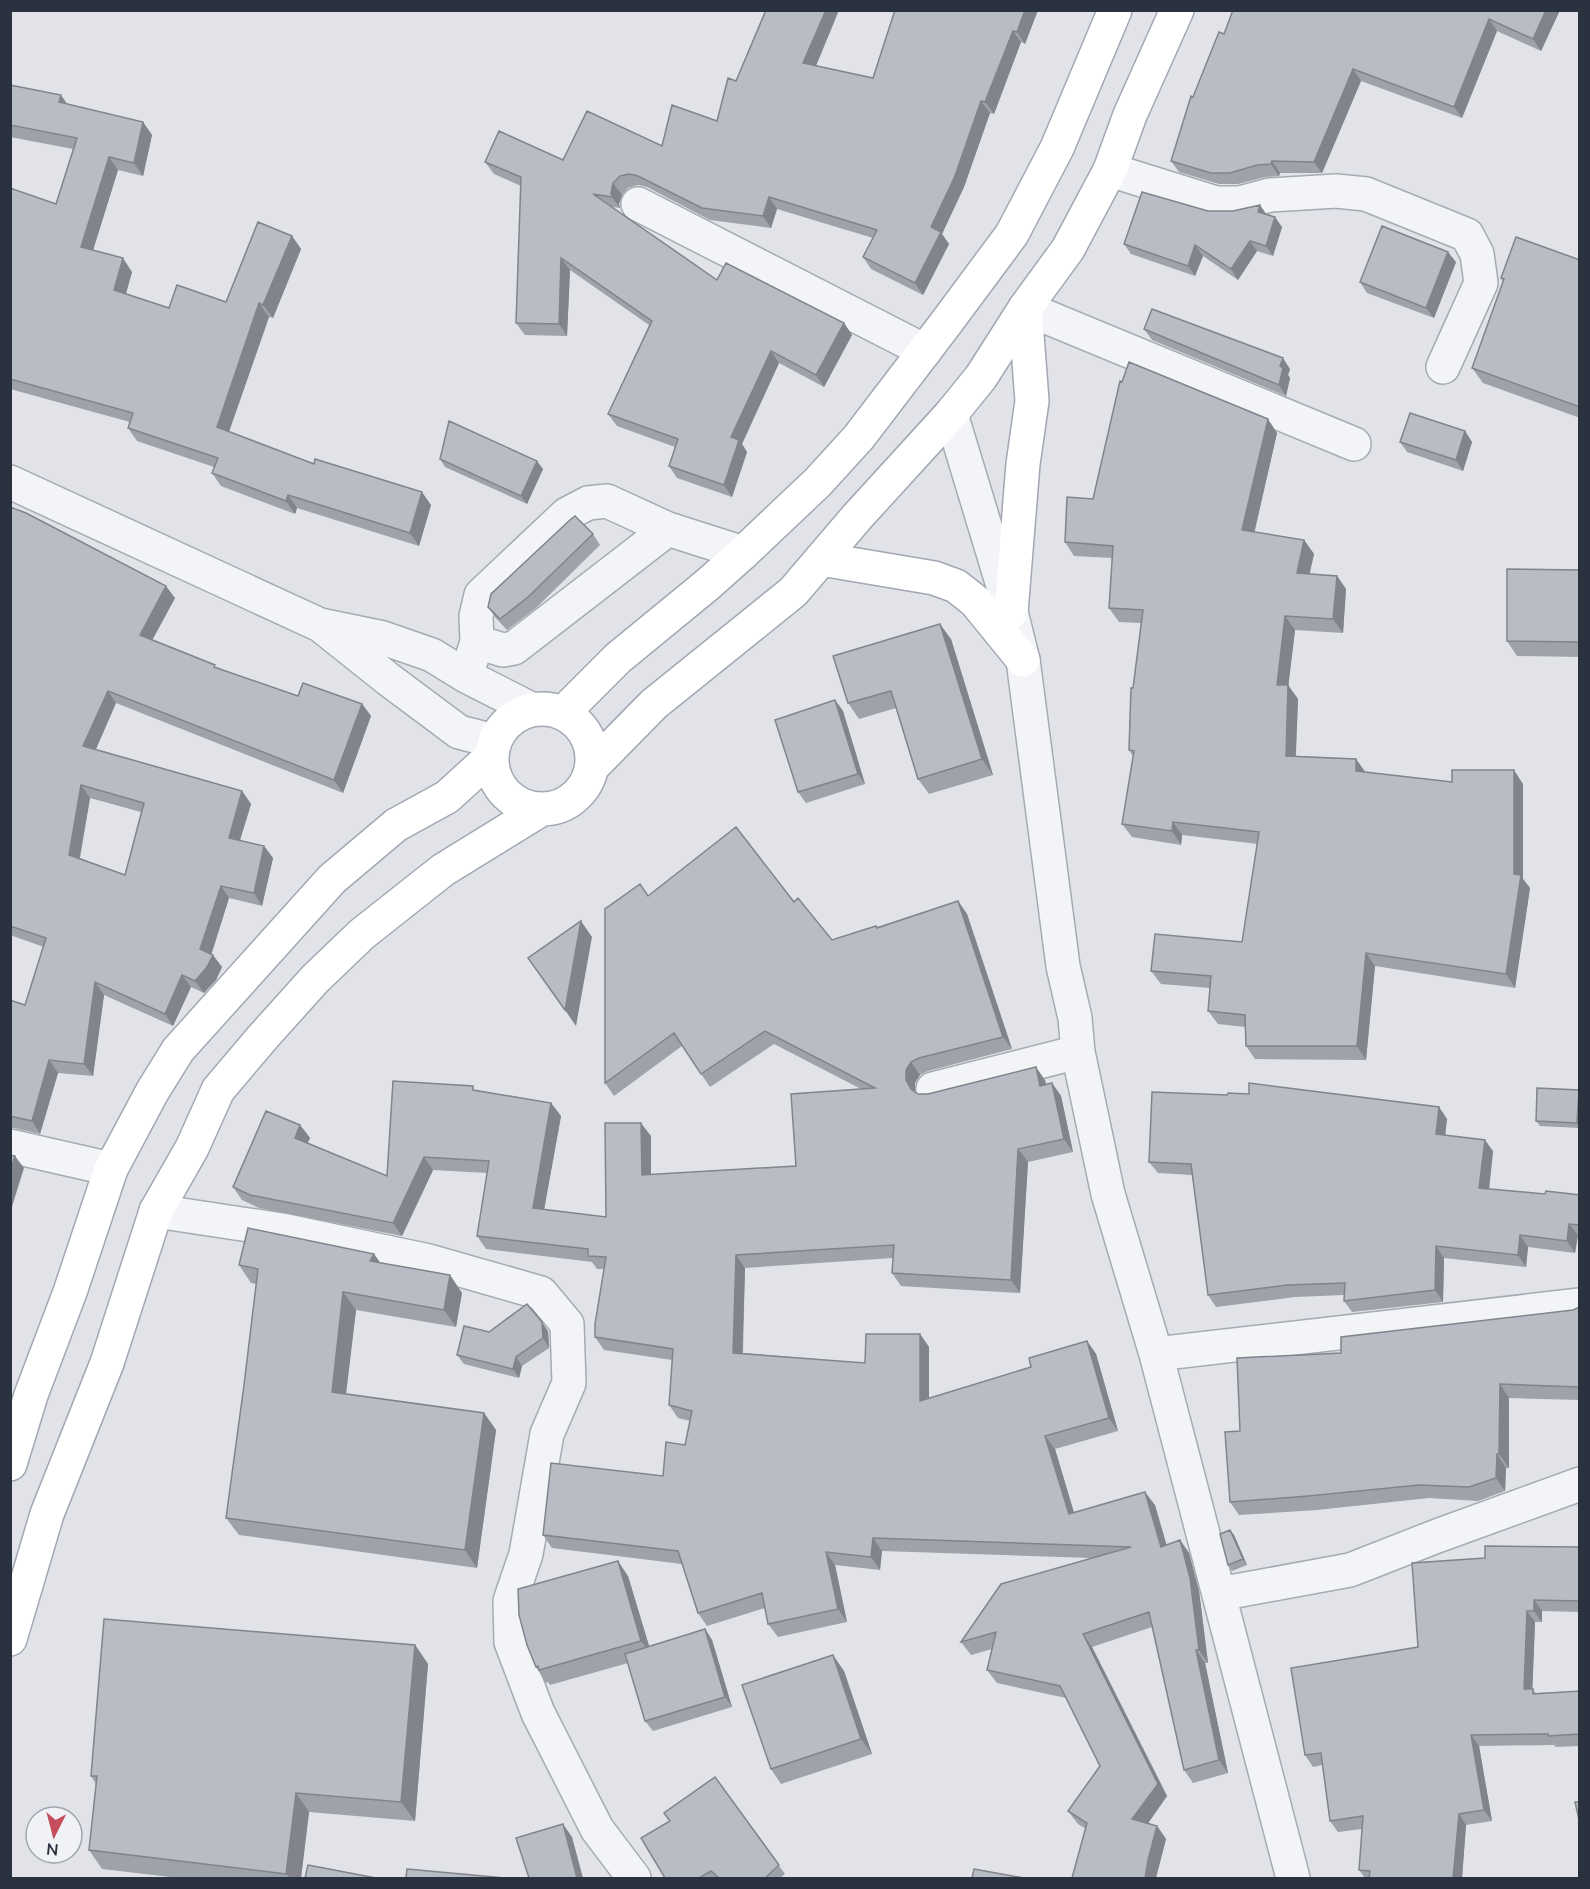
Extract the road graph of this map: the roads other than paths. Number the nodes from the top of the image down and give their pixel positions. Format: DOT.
graph roads {
  1 [pos="1115,10"];
  2 [pos="1177,10"];
  3 [pos="1110,170"];
  4 [pos="638,204"];
  5 [pos="1026,308"];
  6 [pos="925,351"];
  7 [pos="1443,367"];
  8 [pos="951,414"];
  9 [pos="1354,444"];
  10 [pos="10,482"];
  11 [pos="668,529"];
  12 [pos="744,553"];
  13 [pos="821,559"];
  14 [pos="1011,612"];
  15 [pos="320,625"];
  16 [pos="477,642"];
  17 [pos="1023,660"];
  18 [pos="466,676"];
  19 [pos="531,709"];
  20 [pos="563,713"];
  21 [pos="493,749"];
  22 [pos="592,767"];
  23 [pos="542,809"];
  24 [pos="1078,1053"];
  25 [pos="933,1089"];
  26 [pos="10,1146"];
  27 [pos="111,1168"];
  28 [pos="156,1211"];
  29 [pos="1580,1305"];
  30 [pos="1156,1354"];
  31 [pos="10,1464"];
  32 [pos="1580,1484"];
  33 [pos="1219,1594"];
  34 [pos="10,1639"];
  35 [pos="634,1878"];
  36 [pos="1293,1878"];
  1 -- 6 [label="main road"];
  2 -- 3 [label="main road"];
  3 -- 5 [label="main road"];
  3 -- 7 [label="street"];
  4 -- 6 [label="street"];
  5 -- 8 [label="main road"];
  5 -- 9 [label="street"];
  5 -- 14 [label="main road"];
  6 -- 12 [label="main road"];
  8 -- 13 [label="main road"];
  8 -- 14 [label="street"];
  10 -- 15 [label="street"];
  11 -- 12 [label="street"];
  11 -- 16 [label="street"];
  11 -- 16 [label="street"];
  12 -- 20 [label="main road"];
  13 -- 17 [label="main road"];
  13 -- 22 [label="main road"];
  14 -- 17 [label="street"];
  15 -- 18 [label="street"];
  15 -- 21 [label="street"];
  16 -- 18 [label="street"];
  17 -- 24 [label="street"];
  18 -- 19 [label="street"];
  19 -- 20 [label="main road"];
  19 -- 21 [label="main road"];
  20 -- 22 [label="main road"];
  21 -- 23 [label="main road"];
  21 -- 27 [label="main road"];
  22 -- 23 [label="main road"];
  23 -- 28 [label="main road"];
  24 -- 25 [label="street"];
  24 -- 30 [label="street"];
  26 -- 27 [label="street"];
  27 -- 31 [label="main road"];
  28 -- 34 [label="main road"];
  28 -- 35 [label="street"];
  29 -- 30 [label="street"];
  30 -- 33 [label="street"];
  32 -- 33 [label="street"];
  33 -- 36 [label="street"];
}
